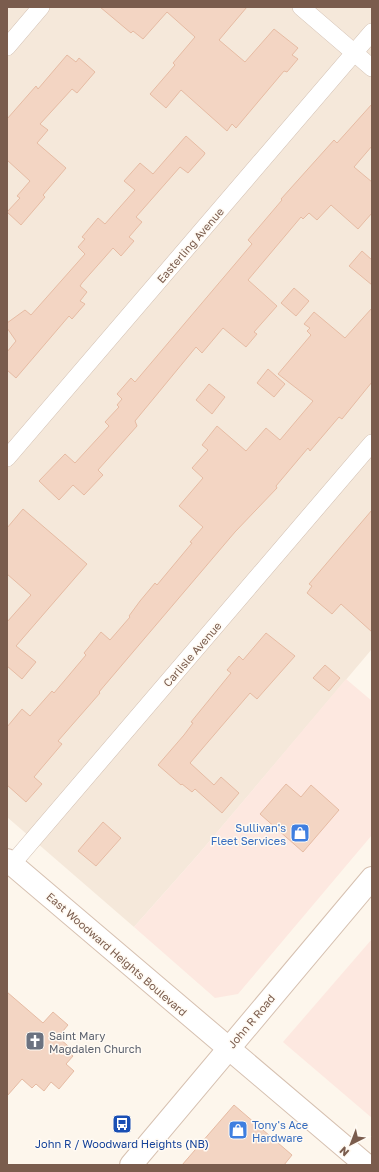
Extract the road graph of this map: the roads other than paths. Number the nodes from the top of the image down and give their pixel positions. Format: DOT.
graph roads {
  1 [pos="41,7"];
  2 [pos="301,7"];
  3 [pos="372,32"];
  4 [pos="7,47"];
  5 [pos="354,52"];
  6 [pos="372,68"];
  7 [pos="372,443"];
  8 [pos="7,458"];
  9 [pos="10,862"];
  10 [pos="372,878"];
  11 [pos="228,1048"];
  12 [pos="131,1165"];
  13 [pos="366,1165"];
  1 -- 4 [label="street"];
  2 -- 5 [label="street"];
  3 -- 5 [label="street, Easterling Avenue"];
  5 -- 6 [label="street"];
  5 -- 8 [label="street, Easterling Avenue"];
  7 -- 9 [label="street, Carlisle Avenue"];
  9 -- 11 [label="street, East Woodward Heights Boulevard"];
  10 -- 11 [label="street, John R Road"];
  11 -- 12 [label="street, John R Road"];
  11 -- 13 [label="street, East Woodward Heights Boulevard"];
}
